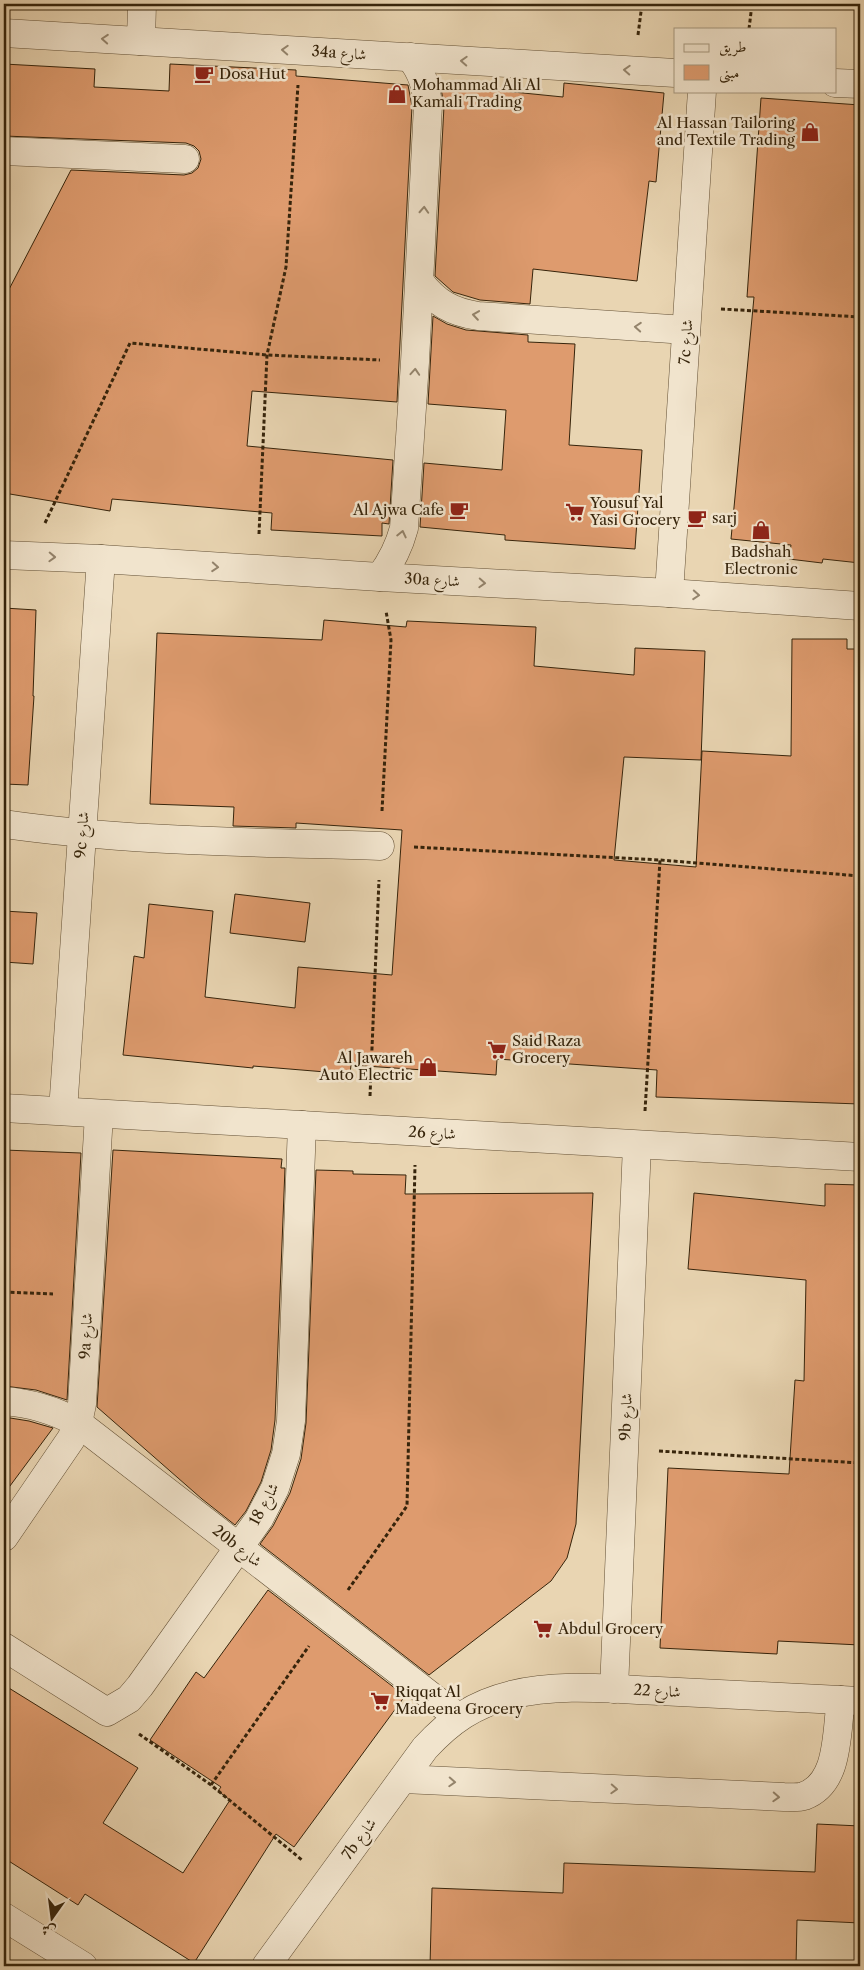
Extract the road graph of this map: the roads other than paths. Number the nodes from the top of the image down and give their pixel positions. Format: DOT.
graph roads {
  1 [pos="142,4"];
  2 [pos="4,33"];
  3 [pos="141,41"];
  4 [pos="410,58"];
  5 [pos="674,73"];
  6 [pos="836,83"];
  7 [pos="860,84"];
  8 [pos="702,92"];
  9 [pos="4,151"];
  10 [pos="185,159"];
  11 [pos="420,282"];
  12 [pos="687,319"];
  13 [pos="16,556"];
  14 [pos="100,559"];
  15 [pos="380,577"];
  16 [pos="669,593"];
  17 [pos="860,606"];
  18 [pos="4,824"];
  19 [pos="82,834"];
  20 [pos="380,846"];
  21 [pos="4,1108"];
  22 [pos="63,1111"];
  23 [pos="99,1114"];
  24 [pos="302,1125"];
  25 [pos="637,1145"];
  26 [pos="860,1157"];
  27 [pos="4,1400"];
  28 [pos="78,1423"];
  29 [pos="4,1537"];
  30 [pos="238,1546"];
  31 [pos="4,1648"];
  32 [pos="614,1689"];
  33 [pos="850,1700"];
  34 [pos="458,1717"];
  35 [pos="403,1779"];
  36 [pos="4,1917"];
  37 [pos="83,1966"];
  38 [pos="266,1966"];
  1 -- 3 [label="street"];
  3 -- 2 [label="street, 34a شارع, one-way"];
  4 -- 3 [label="street, 34a شارع, one-way"];
  5 -- 4 [label="street, 34a شارع, one-way"];
  11 -- 4 [label="street, one-way"];
  6 -- 7 [label="street"];
  8 -- 12 [label="street, 7c شارع"];
  9 -- 10 [label="street"];
  12 -- 11 [label="street, one-way"];
  15 -- 11 [label="street, one-way"];
  12 -- 16 [label="street, 7c شارع"];
  13 -- 14 [label="street, 30a شارع, one-way"];
  14 -- 15 [label="street, 30a شارع, one-way"];
  14 -- 19 [label="street, 9c شارع"];
  15 -- 16 [label="street, 30a شارع, one-way"];
  16 -- 17 [label="street, 30a شارع, one-way"];
  18 -- 19 [label="street"];
  19 -- 20 [label="street"];
  19 -- 22 [label="street, 9c شارع"];
  21 -- 22 [label="street, شارع 26"];
  22 -- 23 [label="street, شارع 26"];
  23 -- 24 [label="street, شارع 26"];
  23 -- 28 [label="street, 9a شارع"];
  24 -- 25 [label="street, شارع 26"];
  24 -- 30 [label="street, شارع 18"];
  25 -- 26 [label="street, شارع 26"];
  25 -- 32 [label="street, 9b شارع"];
  27 -- 28 [label="street, 20b شارع"];
  28 -- 29 [label="street, 9a شارع"];
  28 -- 30 [label="street, 20b شارع"];
  30 -- 31 [label="street, شارع 18"];
  30 -- 34 [label="street, 20b شارع"];
  32 -- 33 [label="street, شارع 22"];
  32 -- 34 [label="street, شارع 22"];
  35 -- 33 [label="street, one-way"];
  34 -- 35 [label="street, 7b شارع"];
  35 -- 38 [label="street, 7b شارع"];
  36 -- 37 [label="street"];
}
